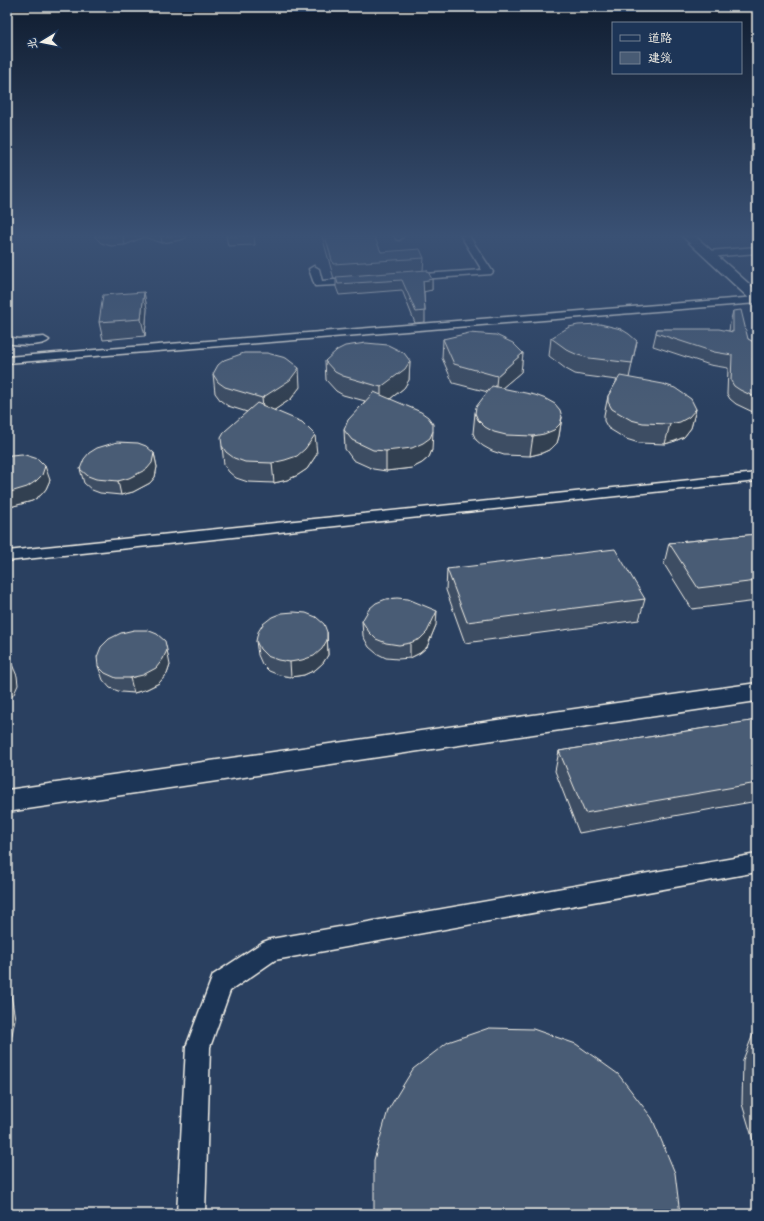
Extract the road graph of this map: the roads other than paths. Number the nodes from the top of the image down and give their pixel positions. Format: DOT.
graph roads {
  1 [pos="757,299"];
  2 [pos="7,340"];
  3 [pos="44,340"];
  4 [pos="7,360"];
  5 [pos="757,477"];
  6 [pos="7,556"];
  7 [pos="757,692"];
  8 [pos="7,801"];
  9 [pos="757,863"];
  10 [pos="191,1214"];
  1 -- 4 [label="lane"];
  2 -- 3 [label="lane"];
  5 -- 6 [label="lane"];
  7 -- 8 [label="street"];
  9 -- 10 [label="lane"];
}
